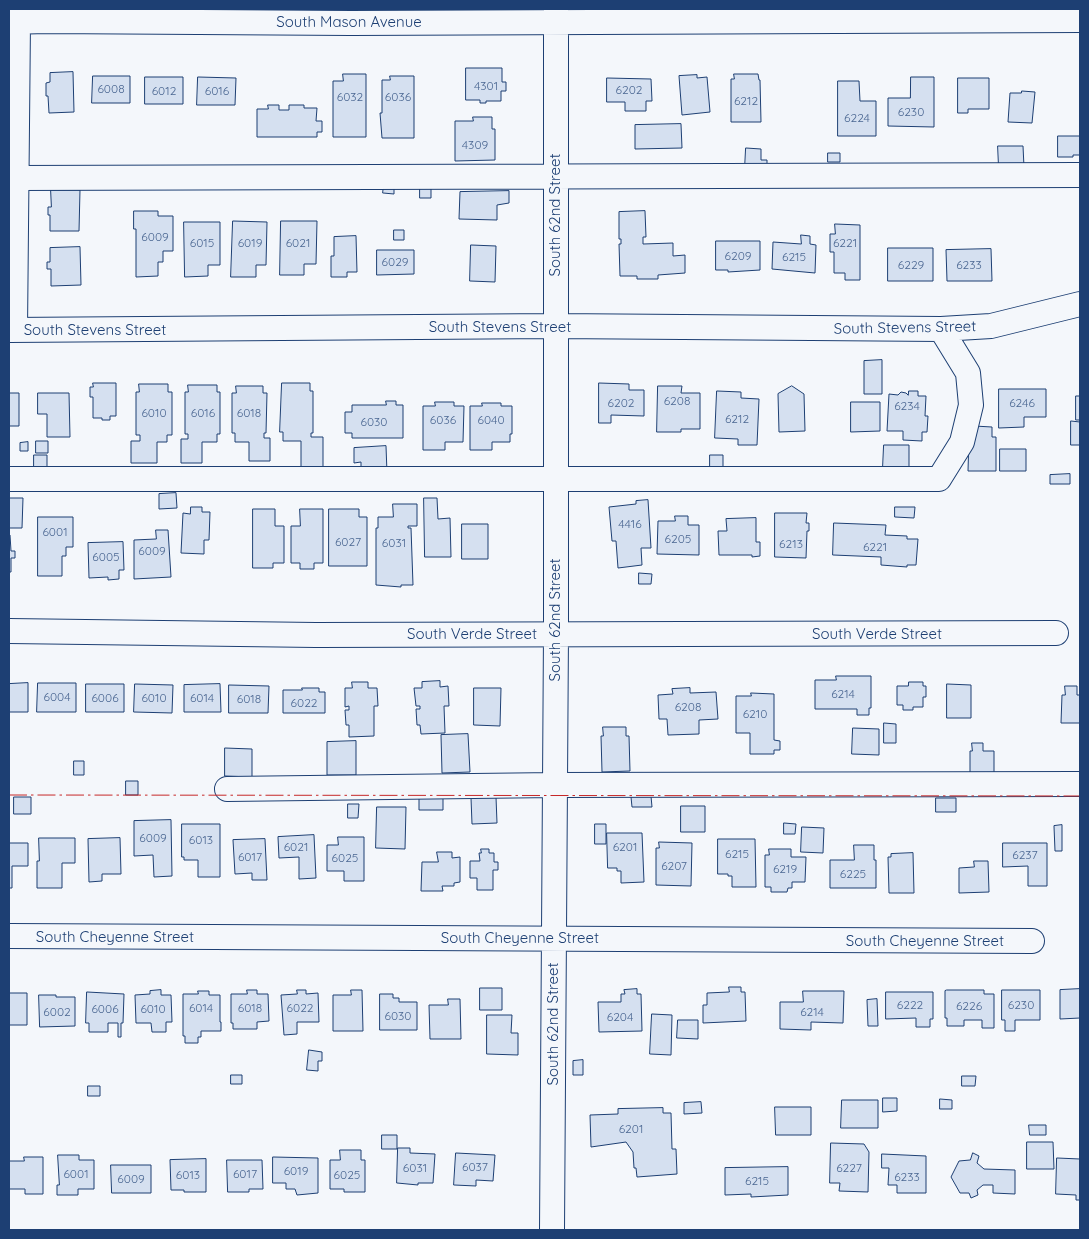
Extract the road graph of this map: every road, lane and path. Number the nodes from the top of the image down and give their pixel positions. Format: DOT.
graph roads {
  1 [pos="556,15"];
  2 [pos="1080,20"];
  3 [pos="13,22"];
  4 [pos="1080,175"];
  5 [pos="555,177"];
  6 [pos="16,178"];
  7 [pos="1080,304"];
  8 [pos="554,326"];
  9 [pos="941,329"];
  10 [pos="12,330"];
  11 [pos="9,479"];
  12 [pos="555,479"];
  13 [pos="9,631"];
  14 [pos="556,633"];
  15 [pos="1056,633"];
  16 [pos="1080,784"];
  17 [pos="555,785"];
  18 [pos="227,789"];
  19 [pos="9,936"];
  20 [pos="553,938"];
  21 [pos="1032,941"];
  22 [pos="552,1230"];
  1 -- 2 [label="street, South Mason Avenue"];
  1 -- 3 [label="street, South Mason Avenue"];
  1 -- 5 [label="street, South 62nd Street"];
  3 -- 6 [label="street"];
  4 -- 5 [label="street"];
  5 -- 6 [label="street"];
  5 -- 8 [label="street, South 62nd Street"];
  6 -- 10 [label="street"];
  7 -- 9 [label="street, South Stevens Street"];
  8 -- 9 [label="street, South Stevens Street"];
  8 -- 10 [label="street, South Stevens Street"];
  8 -- 12 [label="street, South 62nd Street"];
  9 -- 12 [label="street"];
  11 -- 12 [label="street"];
  12 -- 14 [label="street, South 62nd Street"];
  13 -- 14 [label="street, South Verde Street"];
  14 -- 15 [label="street, South Verde Street"];
  14 -- 17 [label="street, South 62nd Street"];
  16 -- 17 [label="street"];
  17 -- 18 [label="street"];
  17 -- 20 [label="street, South 62nd Street"];
  19 -- 20 [label="street, South Cheyenne Street"];
  20 -- 21 [label="street, South Cheyenne Street"];
  20 -- 22 [label="street, South 62nd Street"];
}
